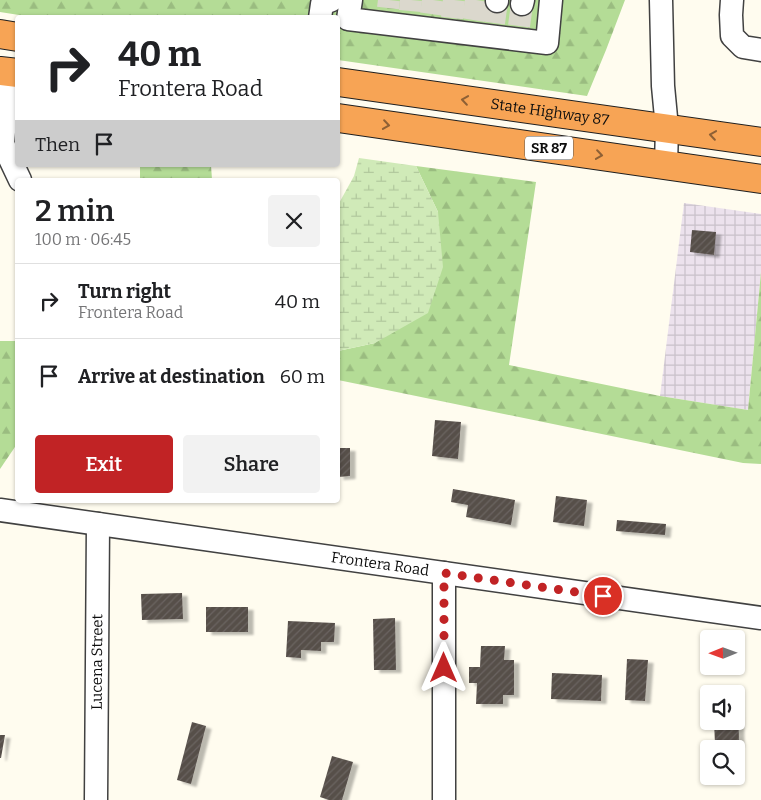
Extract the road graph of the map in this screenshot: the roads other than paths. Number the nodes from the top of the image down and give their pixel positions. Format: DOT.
graph roads {
  1 [pos="332,0"];
  2 [pos="351,0"];
  3 [pos="551,0"];
  4 [pos="660,0"];
  5 [pos="732,0"];
  6 [pos="320,15"];
  7 [pos="0,34"];
  8 [pos="15,36"];
  9 [pos="761,50"];
  10 [pos="9,62"];
  11 [pos="340,82"];
  12 [pos="340,118"];
  13 [pos="667,128"];
  14 [pos="761,142"];
  15 [pos="10,159"];
  16 [pos="666,164"];
  17 [pos="761,178"];
  18 [pos="0,510"];
  19 [pos="98,524"];
  20 [pos="444,573"];
  21 [pos="761,618"];
  22 [pos="96,800"];
  23 [pos="444,800"];
  1 -- 6 [label="street"];
  2 -- 3 [label="street"];
  4 -- 13 [label="street"];
  5 -- 9 [label="street"];
  7 -- 8 [label="highway"];
  10 -- 15 [label="street"];
  13 -- 11 [label="highway, State Highway 87 / SR 87, one-way"];
  12 -- 16 [label="highway, SR 87, one-way"];
  14 -- 13 [label="highway, State Highway 87 / SR 87, one-way"];
  13 -- 16 [label="street"];
  16 -- 17 [label="highway, SR 87"];
  18 -- 19 [label="street, Frontera Road"];
  19 -- 20 [label="street, Frontera Road"];
  19 -- 22 [label="street, Lucena Street"];
  20 -- 21 [label="street, Frontera Road"];
  20 -- 23 [label="street"];
}
